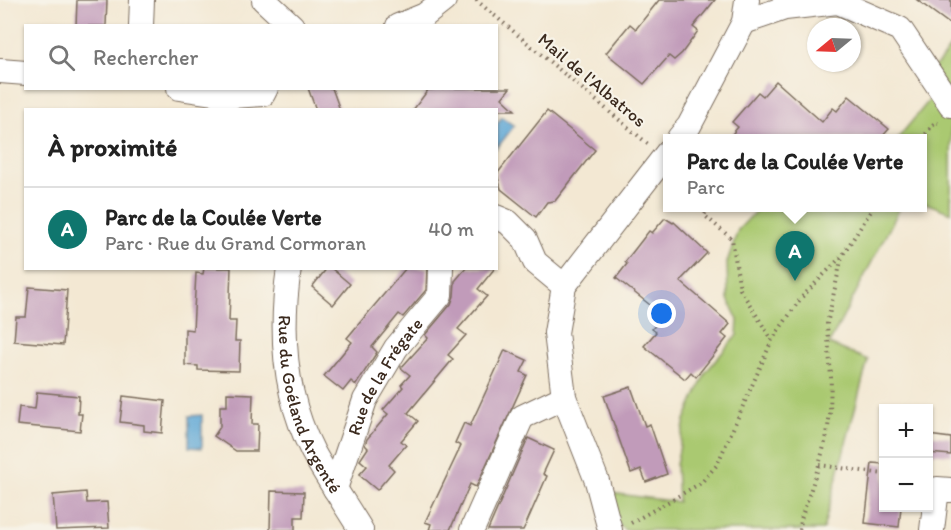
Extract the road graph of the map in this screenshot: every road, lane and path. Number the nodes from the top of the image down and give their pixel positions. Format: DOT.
graph roads {
  1 [pos="142,0"];
  2 [pos="264,0"];
  3 [pos="444,0"];
  4 [pos="476,0"];
  5 [pos="746,11"];
  6 [pos="141,24"];
  7 [pos="290,24"];
  8 [pos="403,24"];
  9 [pos="0,71"];
  10 [pos="24,73"];
  11 [pos="193,90"];
  12 [pos="266,97"];
  13 [pos="947,115"];
  14 [pos="682,134"];
  15 [pos="926,134"];
  16 [pos="663,153"];
  17 [pos="663,158"];
  18 [pos="706,212"];
  19 [pos="870,212"];
  20 [pos="498,218"];
  21 [pos="842,256"];
  22 [pos="289,270"];
  23 [pos="441,270"];
  24 [pos="564,286"];
  25 [pos="772,340"];
  26 [pos="564,397"];
  27 [pos="819,465"];
  28 [pos="879,473"];
  29 [pos="335,489"];
  30 [pos="951,490"];
  31 [pos="618,528"];
  32 [pos="361,530"];
  33 [pos="472,530"];
  34 [pos="800,530"];
  35 [pos="932,530"];
  1 -- 6 [label="street"];
  2 -- 7 [label="street"];
  3 -- 8 [label="street"];
  4 -- 16 [label="path, Mail de l'Albatros"];
  5 -- 13 [label="street"];
  5 -- 14 [label="street"];
  9 -- 10 [label="street"];
  11 -- 12 [label="street"];
  13 -- 15 [label="path"];
  17 -- 24 [label="street"];
  18 -- 25 [label="path"];
  19 -- 21 [label="path"];
  20 -- 24 [label="street"];
  21 -- 25 [label="path"];
  21 -- 27 [label="path"];
  22 -- 29 [label="street, Rue du Goéland Argenté"];
  23 -- 29 [label="street, Rue de la Frégate"];
  24 -- 26 [label="street"];
  25 -- 31 [label="path"];
  26 -- 31 [label="street"];
  26 -- 33 [label="street"];
  27 -- 28 [label="path"];
  27 -- 34 [label="path"];
  29 -- 32 [label="street, Rue du Goéland Argenté"];
  30 -- 35 [label="street"];
}
